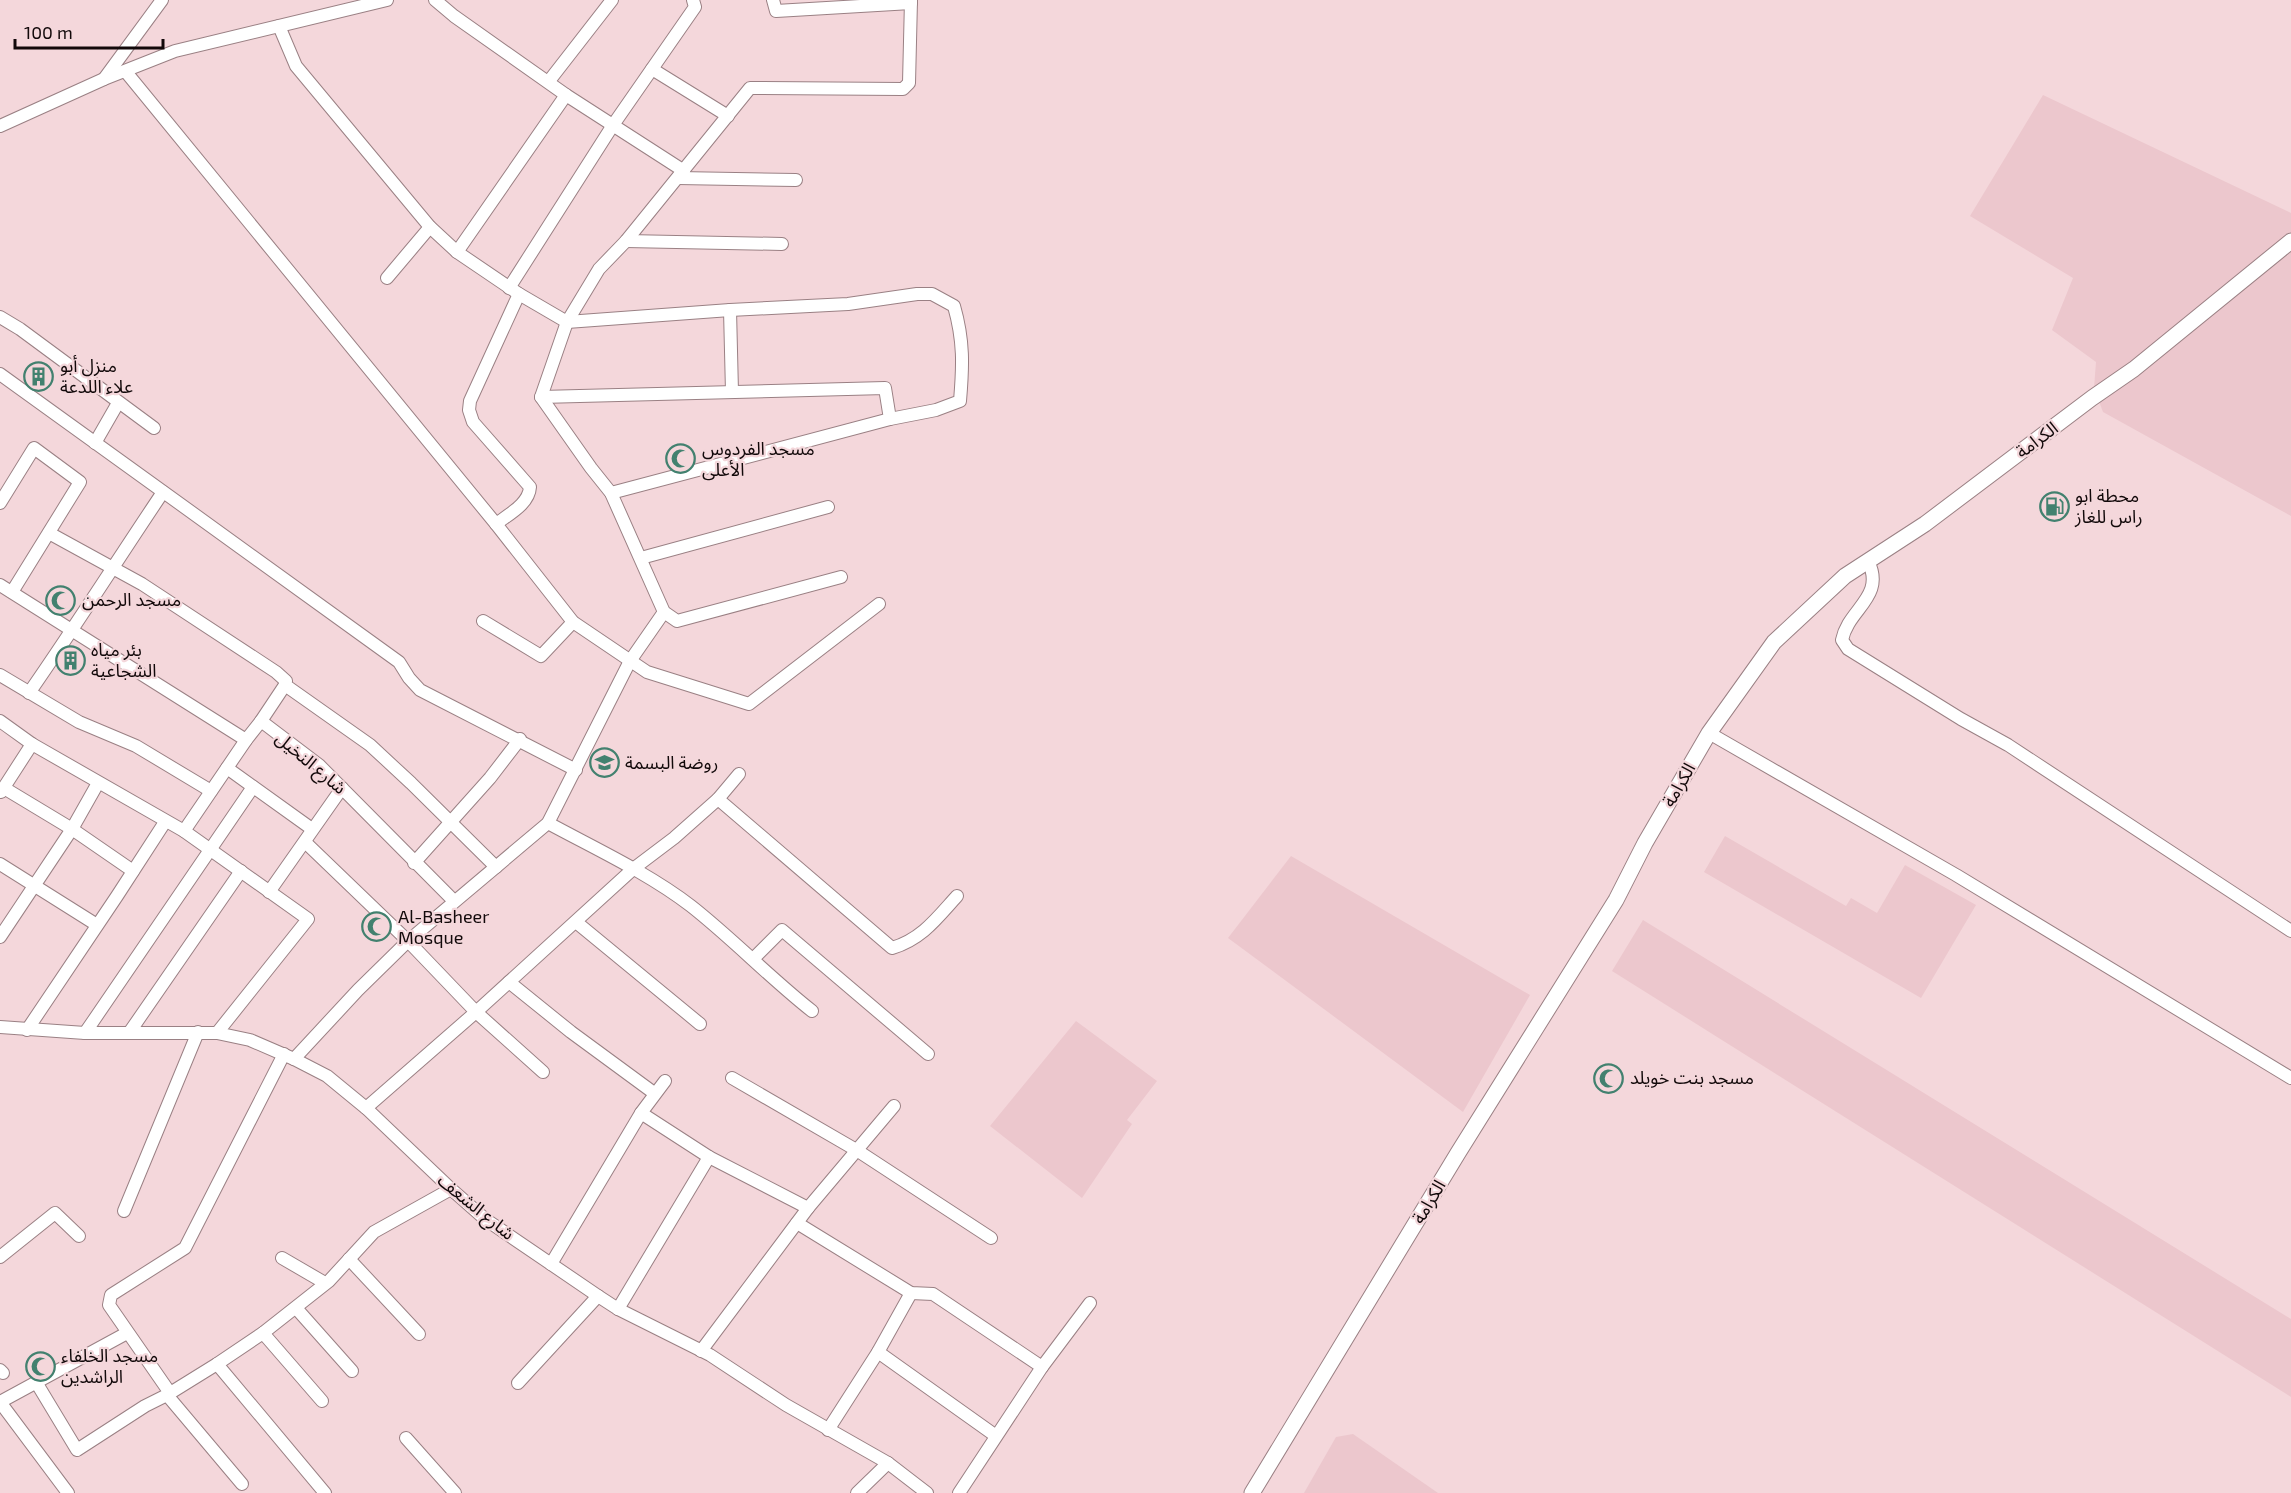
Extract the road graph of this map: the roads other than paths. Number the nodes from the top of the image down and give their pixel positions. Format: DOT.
graph roads {
  1 [pos="162,0"];
  2 [pos="387,0"];
  3 [pos="435,0"];
  4 [pos="612,0"];
  5 [pos="693,0"];
  6 [pos="773,0"];
  7 [pos="911,1"];
  8 [pos="279,26"];
  9 [pos="652,69"];
  10 [pos="126,72"];
  11 [pos="104,79"];
  12 [pos="549,81"];
  13 [pos="566,95"];
  14 [pos="728,117"];
  15 [pos="613,125"];
  16 [pos="0,126"];
  17 [pos="681,175"];
  18 [pos="796,180"];
  19 [pos="430,228"];
  20 [pos="626,241"];
  21 [pos="2291,241"];
  22 [pos="782,244"];
  23 [pos="457,252"];
  24 [pos="387,278"];
  25 [pos="514,291"];
  26 [pos="730,310"];
  27 [pos="0,317"];
  28 [pos="567,322"];
  29 [pos="2,380"];
  30 [pos="732,392"];
  31 [pos="541,397"];
  32 [pos="118,403"];
  33 [pos="890,419"];
  34 [pos="154,428"];
  35 [pos="95,443"];
  36 [pos="163,492"];
  37 [pos="611,493"];
  38 [pos="0,503"];
  39 [pos="828,507"];
  40 [pos="496,524"];
  41 [pos="50,533"];
  42 [pos="641,558"];
  43 [pos="1868,561"];
  44 [pos="113,566"];
  45 [pos="841,577"];
  46 [pos="0,585"];
  47 [pos="12,592"];
  48 [pos="879,604"];
  49 [pos="664,612"];
  50 [pos="483,621"];
  51 [pos="573,622"];
  52 [pos="74,630"];
  53 [pos="630,661"];
  54 [pos="0,675"];
  55 [pos="285,685"];
  56 [pos="29,693"];
  57 [pos="0,721"];
  58 [pos="261,721"];
  59 [pos="1709,734"];
  60 [pos="246,740"];
  61 [pos="520,740"];
  62 [pos="32,744"];
  63 [pos="227,768"];
  64 [pos="576,770"];
  65 [pos="739,774"];
  66 [pos="98,783"];
  67 [pos="253,787"];
  68 [pos="342,788"];
  69 [pos="2,790"];
  70 [pos="211,791"];
  71 [pos="718,799"];
  72 [pos="165,822"];
  73 [pos="451,823"];
  74 [pos="548,823"];
  75 [pos="72,829"];
  76 [pos="312,830"];
  77 [pos="184,831"];
  78 [pos="305,842"];
  79 [pos="211,849"];
  80 [pos="414,862"];
  81 [pos="0,864"];
  82 [pos="496,867"];
  83 [pos="633,869"];
  84 [pos="133,871"];
  85 [pos="241,871"];
  86 [pos="34,887"];
  87 [pos="269,892"];
  88 [pos="957,896"];
  89 [pos="454,901"];
  90 [pos="576,922"];
  91 [pos="97,925"];
  92 [pos="2291,931"];
  93 [pos="0,937"];
  94 [pos="408,942"];
  95 [pos="753,959"];
  96 [pos="509,982"];
  97 [pos="812,1011"];
  98 [pos="476,1012"];
  99 [pos="700,1024"];
  100 [pos="0,1027"];
  101 [pos="27,1030"];
  102 [pos="198,1032"];
  103 [pos="217,1032"];
  104 [pos="86,1033"];
  105 [pos="129,1033"];
  106 [pos="928,1054"];
  107 [pos="289,1057"];
  108 [pos="543,1072"];
  109 [pos="732,1078"];
  110 [pos="2291,1078"];
  111 [pos="665,1081"];
  112 [pos="654,1094"];
  113 [pos="894,1106"];
  114 [pos="366,1108"];
  115 [pos="641,1113"];
  116 [pos="858,1151"];
  117 [pos="709,1157"];
  118 [pos="451,1189"];
  119 [pos="808,1208"];
  120 [pos="124,1211"];
  121 [pos="796,1223"];
  122 [pos="79,1236"];
  123 [pos="991,1238"];
  124 [pos="0,1257"];
  125 [pos="282,1258"];
  126 [pos="349,1259"];
  127 [pos="551,1264"];
  128 [pos="325,1283"];
  129 [pos="911,1293"];
  130 [pos="598,1296"];
  131 [pos="1090,1303"];
  132 [pos="296,1308"];
  133 [pos="618,1309"];
  134 [pos="127,1333"];
  135 [pos="263,1333"];
  136 [pos="419,1334"];
  137 [pos="701,1351"];
  138 [pos="878,1352"];
  139 [pos="217,1364"];
  140 [pos="1042,1367"];
  141 [pos="352,1371"];
  142 [pos="36,1382"];
  143 [pos="518,1383"];
  144 [pos="169,1394"];
  145 [pos="322,1401"];
  146 [pos="0,1402"];
  147 [pos="828,1430"];
  148 [pos="996,1436"];
  149 [pos="406,1438"];
  150 [pos="888,1462"];
  151 [pos="242,1485"];
  152 [pos="68,1493"];
  153 [pos="325,1493"];
  154 [pos="455,1493"];
  155 [pos="857,1493"];
  156 [pos="927,1493"];
  157 [pos="959,1493"];
  158 [pos="1252,1493"];
  1 -- 11 [label="street"];
  2 -- 8 [label="street"];
  3 -- 12 [label="street"];
  4 -- 12 [label="street"];
  5 -- 9 [label="street"];
  6 -- 7 [label="street"];
  7 -- 14 [label="street"];
  8 -- 10 [label="street"];
  8 -- 19 [label="street"];
  9 -- 14 [label="street"];
  9 -- 15 [label="street"];
  10 -- 11 [label="street"];
  10 -- 40 [label="street"];
  11 -- 16 [label="street"];
  12 -- 13 [label="street"];
  13 -- 15 [label="street"];
  13 -- 23 [label="street"];
  14 -- 17 [label="street"];
  15 -- 17 [label="street"];
  15 -- 25 [label="street"];
  17 -- 18 [label="street"];
  17 -- 20 [label="street"];
  19 -- 23 [label="street"];
  19 -- 24 [label="street"];
  20 -- 22 [label="street"];
  20 -- 28 [label="street"];
  21 -- 43 [label="main road, الكرامة"];
  23 -- 25 [label="street"];
  25 -- 28 [label="street"];
  25 -- 40 [label="street"];
  26 -- 28 [label="street"];
  26 -- 30 [label="street"];
  26 -- 33 [label="street"];
  27 -- 32 [label="street"];
  28 -- 31 [label="street"];
  29 -- 35 [label="street"];
  30 -- 31 [label="street"];
  30 -- 33 [label="street"];
  31 -- 37 [label="street"];
  32 -- 34 [label="street"];
  32 -- 35 [label="street"];
  33 -- 37 [label="street"];
  35 -- 36 [label="street"];
  36 -- 44 [label="street"];
  36 -- 61 [label="street"];
  37 -- 42 [label="street"];
  38 -- 41 [label="street"];
  39 -- 42 [label="street"];
  40 -- 51 [label="street"];
  41 -- 44 [label="street"];
  41 -- 47 [label="street"];
  42 -- 49 [label="street"];
  43 -- 59 [label="main road, الكرامة"];
  43 -- 92 [label="street"];
  44 -- 52 [label="street"];
  44 -- 55 [label="street"];
  45 -- 49 [label="street"];
  46 -- 47 [label="street, شارع النخيل"];
  47 -- 52 [label="street, شارع النخيل"];
  48 -- 53 [label="street"];
  49 -- 53 [label="street"];
  50 -- 51 [label="street"];
  51 -- 53 [label="street"];
  52 -- 56 [label="street"];
  52 -- 60 [label="street, شارع النخيل"];
  53 -- 64 [label="street"];
  54 -- 56 [label="street"];
  55 -- 58 [label="street"];
  55 -- 73 [label="street"];
  56 -- 70 [label="street"];
  57 -- 62 [label="street"];
  58 -- 60 [label="street, شارع النخيل"];
  58 -- 68 [label="street, شارع النخيل"];
  59 -- 110 [label="street"];
  59 -- 158 [label="main road, الكرامة"];
  60 -- 63 [label="street"];
  61 -- 64 [label="street"];
  61 -- 73 [label="street"];
  62 -- 66 [label="street"];
  62 -- 69 [label="street"];
  63 -- 67 [label="street"];
  63 -- 70 [label="street"];
  64 -- 74 [label="street"];
  65 -- 71 [label="street"];
  66 -- 72 [label="street"];
  66 -- 75 [label="street"];
  67 -- 76 [label="street"];
  67 -- 79 [label="street"];
  68 -- 76 [label="street"];
  68 -- 80 [label="street, شارع النخيل"];
  69 -- 75 [label="street"];
  70 -- 77 [label="street"];
  71 -- 83 [label="street"];
  71 -- 88 [label="street"];
  72 -- 77 [label="street"];
  72 -- 84 [label="street"];
  73 -- 80 [label="street"];
  73 -- 82 [label="street"];
  74 -- 82 [label="street"];
  74 -- 83 [label="street"];
  75 -- 84 [label="street"];
  75 -- 86 [label="street"];
  76 -- 78 [label="street"];
  77 -- 79 [label="street"];
  78 -- 87 [label="street"];
  78 -- 94 [label="street"];
  79 -- 85 [label="street"];
  79 -- 104 [label="street"];
  80 -- 89 [label="street, شارع النخيل"];
  81 -- 86 [label="street"];
  82 -- 89 [label="street"];
  83 -- 90 [label="street"];
  83 -- 95 [label="street"];
  84 -- 91 [label="street"];
  85 -- 87 [label="street"];
  85 -- 105 [label="street"];
  86 -- 91 [label="street"];
  86 -- 93 [label="street"];
  87 -- 103 [label="street"];
  89 -- 94 [label="street"];
  90 -- 96 [label="street"];
  90 -- 99 [label="street"];
  91 -- 101 [label="street"];
  94 -- 98 [label="street"];
  94 -- 107 [label="street"];
  95 -- 97 [label="street"];
  95 -- 106 [label="street"];
  96 -- 98 [label="street"];
  96 -- 112 [label="street"];
  98 -- 108 [label="street"];
  98 -- 114 [label="street"];
  100 -- 101 [label="street, شارع الشعف"];
  101 -- 104 [label="street, شارع الشعف"];
  102 -- 103 [label="street, شارع الشعف"];
  102 -- 105 [label="street, شارع الشعف"];
  102 -- 120 [label="street"];
  103 -- 107 [label="street, شارع الشعف"];
  104 -- 105 [label="street, شارع الشعف"];
  107 -- 114 [label="street, شارع الشعف"];
  107 -- 134 [label="street"];
  109 -- 116 [label="street"];
  111 -- 112 [label="street"];
  112 -- 115 [label="street"];
  113 -- 116 [label="street"];
  114 -- 118 [label="street, شارع الشعف"];
  115 -- 117 [label="street"];
  115 -- 127 [label="street"];
  116 -- 119 [label="street"];
  116 -- 123 [label="street"];
  117 -- 119 [label="street"];
  117 -- 133 [label="street"];
  118 -- 126 [label="street"];
  118 -- 127 [label="street, شارع الشعف"];
  119 -- 121 [label="street"];
  121 -- 129 [label="street"];
  121 -- 137 [label="street"];
  122 -- 124 [label="street"];
  125 -- 128 [label="street"];
  126 -- 128 [label="street"];
  126 -- 136 [label="street"];
  127 -- 130 [label="street, شارع الشعف"];
  128 -- 132 [label="street"];
  129 -- 138 [label="street"];
  129 -- 140 [label="street"];
  130 -- 133 [label="street, شارع الشعف"];
  130 -- 143 [label="street"];
  131 -- 140 [label="street"];
  132 -- 135 [label="street"];
  132 -- 141 [label="street"];
  133 -- 137 [label="street, شارع الشعف"];
  134 -- 142 [label="street"];
  134 -- 144 [label="street"];
  135 -- 139 [label="street"];
  135 -- 145 [label="street"];
  137 -- 147 [label="street, شارع الشعف"];
  138 -- 147 [label="street"];
  138 -- 148 [label="street"];
  139 -- 144 [label="street"];
  139 -- 153 [label="street"];
  140 -- 148 [label="street"];
  142 -- 144 [label="street"];
  142 -- 146 [label="street"];
  144 -- 151 [label="street"];
  146 -- 152 [label="street"];
  147 -- 150 [label="street, شارع الشعف"];
  148 -- 157 [label="street"];
  149 -- 154 [label="street"];
  150 -- 155 [label="street"];
  150 -- 156 [label="street, شارع الشعف"];
}
